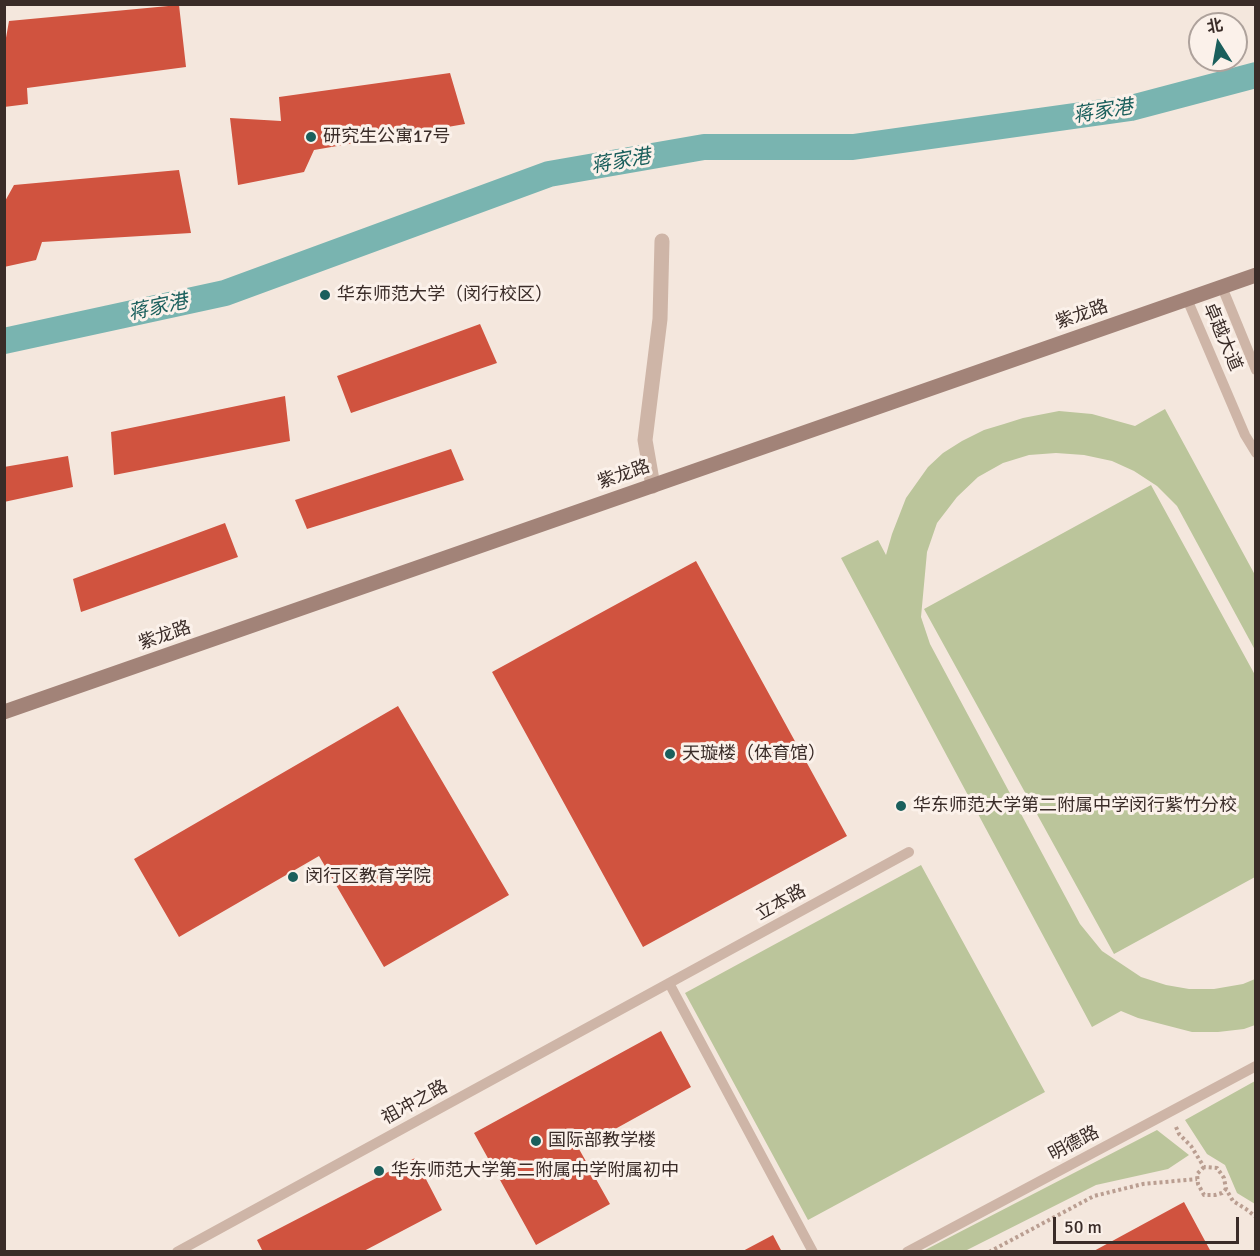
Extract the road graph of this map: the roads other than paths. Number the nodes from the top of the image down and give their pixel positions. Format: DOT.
graph roads {
  1 [pos="662,241"];
  2 [pos="1256,275"];
  3 [pos="1222,287"];
  4 [pos="1188,299"];
  5 [pos="1256,370"];
  6 [pos="1256,453"];
  7 [pos="653,486"];
  8 [pos="4,712"];
  9 [pos="909,852"];
  10 [pos="669,983"];
  11 [pos="1256,1066"];
  12 [pos="177,1251"];
  13 [pos="813,1251"];
  14 [pos="907,1251"];
  1 -- 7 [label="street"];
  2 -- 3 [label="street, 紫龙路"];
  3 -- 4 [label="street, 紫龙路"];
  3 -- 5 [label="lane, 卓越大道"];
  4 -- 6 [label="lane, 卓越大道"];
  4 -- 7 [label="street, 紫龙路"];
  7 -- 8 [label="street, 紫龙路"];
  9 -- 10 [label="lane, 立本路"];
  10 -- 12 [label="lane, 祖冲之路"];
  10 -- 13 [label="lane"];
  11 -- 14 [label="lane, 明德路"];
}
